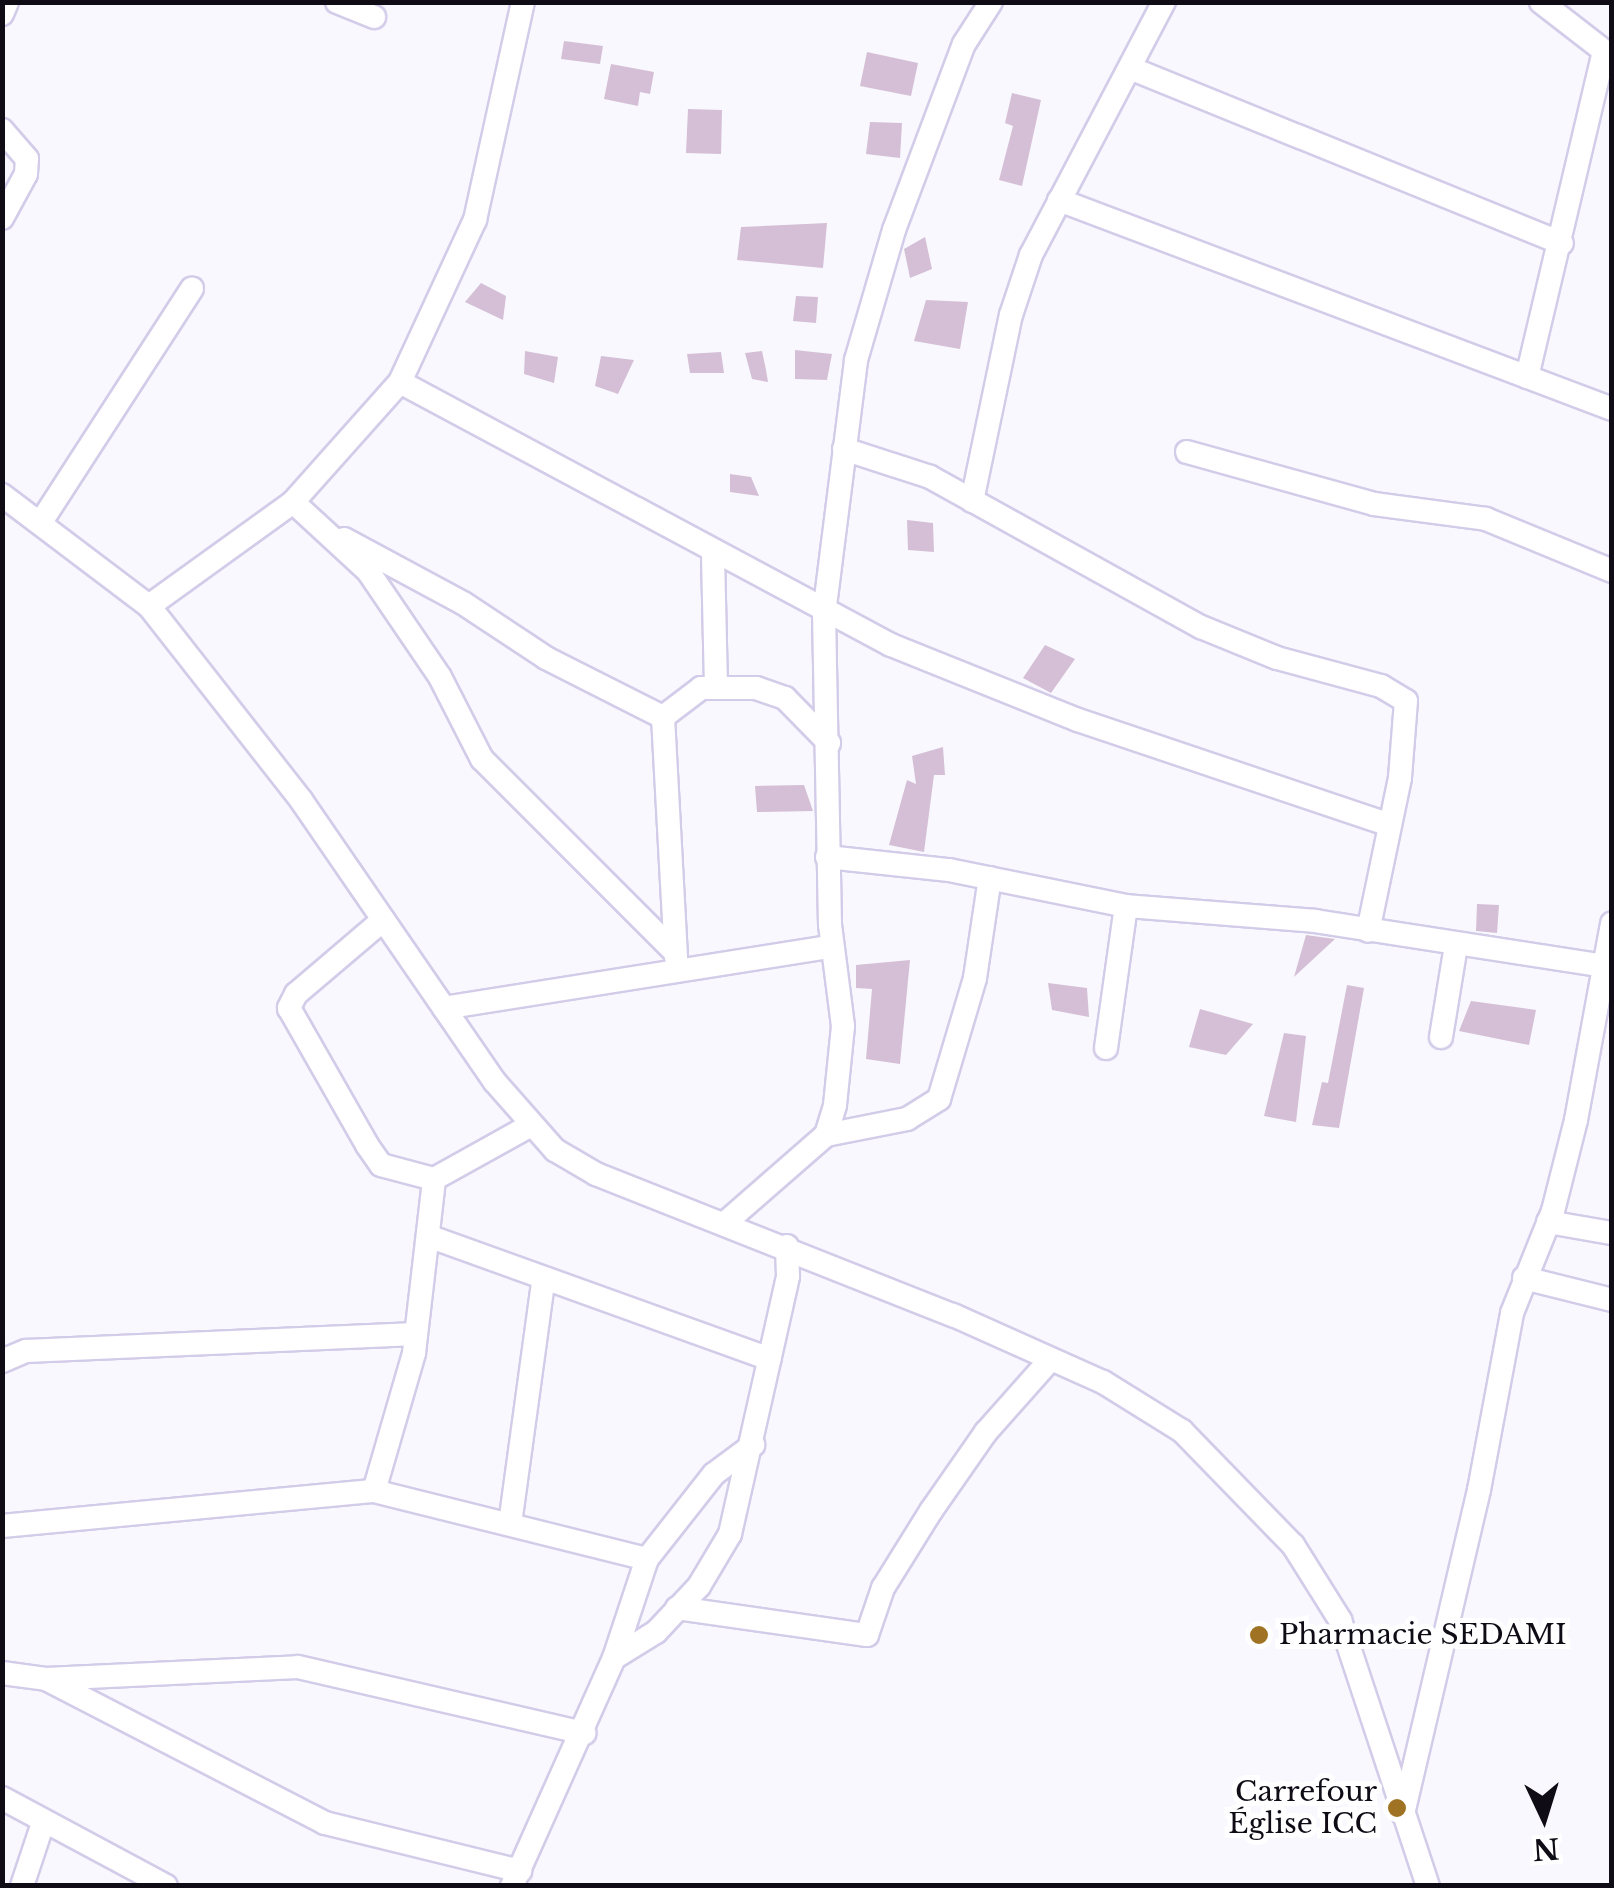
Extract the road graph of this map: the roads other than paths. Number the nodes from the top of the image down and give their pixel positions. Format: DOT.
graph roads {
  1 [pos="6,2"];
  2 [pos="337,2"];
  3 [pos="524,2"];
  4 [pos="991,2"];
  5 [pos="1164,2"];
  6 [pos="1540,3"];
  7 [pos="2,14"];
  8 [pos="374,18"];
  9 [pos="1607,56"];
  10 [pos="1130,68"];
  11 [pos="2,130"];
  12 [pos="1059,200"];
  13 [pos="2,218"];
  14 [pos="1562,243"];
  15 [pos="192,288"];
  16 [pos="1527,377"];
  17 [pos="400,382"];
  18 [pos="1612,409"];
  19 [pos="844,449"];
  20 [pos="1186,452"];
  21 [pos="972,501"];
  22 [pos="293,502"];
  23 [pos="7,505"];
  24 [pos="40,522"];
  25 [pos="334,535"];
  26 [pos="713,555"];
  27 [pos="1612,571"];
  28 [pos="149,606"];
  29 [pos="824,614"];
  30 [pos="716,685"];
  31 [pos="663,717"];
  32 [pos="828,743"];
  33 [pos="1387,824"];
  34 [pos="827,857"];
  35 [pos="990,878"];
  36 [pos="1126,906"];
  37 [pos="383,920"];
  38 [pos="1612,924"];
  39 [pos="1368,931"];
  40 [pos="1456,945"];
  41 [pos="831,947"];
  42 [pos="677,959"];
  43 [pos="1605,966"];
  44 [pos="444,1008"];
  45 [pos="1442,1036"];
  46 [pos="1106,1048"];
  47 [pos="530,1126"];
  48 [pos="826,1135"];
  49 [pos="434,1179"];
  50 [pos="1548,1222"];
  51 [pos="725,1223"];
  52 [pos="1612,1233"];
  53 [pos="428,1236"];
  54 [pos="787,1246"];
  55 [pos="1524,1278"];
  56 [pos="543,1282"];
  57 [pos="1612,1300"];
  58 [pos="416,1334"];
  59 [pos="770,1359"];
  60 [pos="1050,1360"];
  61 [pos="2,1361"];
  62 [pos="753,1444"];
  63 [pos="374,1491"];
  64 [pos="510,1524"];
  65 [pos="2,1526"];
  66 [pos="647,1559"];
  67 [pos="677,1608"];
  68 [pos="614,1658"];
  69 [pos="2,1673"];
  70 [pos="46,1679"];
  71 [pos="584,1734"];
  72 [pos="4,1800"];
  73 [pos="1402,1816"];
  74 [pos="43,1823"];
  75 [pos="516,1878"];
  76 [pos="22,1886"];
  77 [pos="166,1886"];
  78 [pos="1428,1886"];
  1 -- 7 [label="street"];
  2 -- 8 [label="street"];
  3 -- 17 [label="street"];
  4 -- 19 [label="street"];
  5 -- 10 [label="street"];
  6 -- 9 [label="street"];
  9 -- 14 [label="street"];
  10 -- 12 [label="street"];
  10 -- 14 [label="street"];
  11 -- 13 [label="street"];
  12 -- 16 [label="street"];
  12 -- 21 [label="street"];
  14 -- 16 [label="street"];
  15 -- 24 [label="street"];
  16 -- 18 [label="street"];
  17 -- 22 [label="street"];
  17 -- 26 [label="street"];
  19 -- 21 [label="street"];
  19 -- 29 [label="street"];
  20 -- 27 [label="street"];
  21 -- 33 [label="street"];
  22 -- 25 [label="street"];
  22 -- 28 [label="street"];
  23 -- 24 [label="street"];
  24 -- 28 [label="street"];
  25 -- 31 [label="street"];
  25 -- 42 [label="street"];
  26 -- 29 [label="street"];
  26 -- 30 [label="street"];
  28 -- 37 [label="street"];
  29 -- 32 [label="street"];
  29 -- 33 [label="street"];
  30 -- 31 [label="street"];
  30 -- 32 [label="street"];
  31 -- 42 [label="street"];
  32 -- 34 [label="street"];
  33 -- 39 [label="street"];
  34 -- 35 [label="street"];
  34 -- 41 [label="street"];
  35 -- 36 [label="street"];
  35 -- 48 [label="street"];
  36 -- 39 [label="street"];
  36 -- 46 [label="street"];
  37 -- 44 [label="street"];
  37 -- 49 [label="street"];
  38 -- 43 [label="street"];
  39 -- 40 [label="street"];
  40 -- 43 [label="street"];
  40 -- 45 [label="street"];
  41 -- 42 [label="street"];
  41 -- 48 [label="street"];
  42 -- 44 [label="street"];
  43 -- 50 [label="street"];
  44 -- 47 [label="street"];
  47 -- 49 [label="street"];
  47 -- 51 [label="street"];
  48 -- 51 [label="street"];
  49 -- 53 [label="street"];
  50 -- 52 [label="street"];
  50 -- 55 [label="street"];
  51 -- 54 [label="street"];
  53 -- 56 [label="street"];
  53 -- 58 [label="street"];
  54 -- 59 [label="street"];
  54 -- 60 [label="street"];
  55 -- 57 [label="street"];
  55 -- 73 [label="street"];
  56 -- 59 [label="street"];
  56 -- 64 [label="street"];
  58 -- 61 [label="street"];
  58 -- 63 [label="street"];
  59 -- 62 [label="street"];
  60 -- 67 [label="street"];
  60 -- 73 [label="street"];
  62 -- 66 [label="street"];
  62 -- 67 [label="street"];
  63 -- 64 [label="street"];
  63 -- 65 [label="street"];
  64 -- 66 [label="street"];
  66 -- 68 [label="street"];
  67 -- 68 [label="street"];
  68 -- 71 [label="street"];
  69 -- 70 [label="street"];
  70 -- 71 [label="street"];
  70 -- 75 [label="street"];
  71 -- 75 [label="street"];
  72 -- 74 [label="street"];
  73 -- 78 [label="street"];
  74 -- 76 [label="street"];
  74 -- 77 [label="street"];
}
